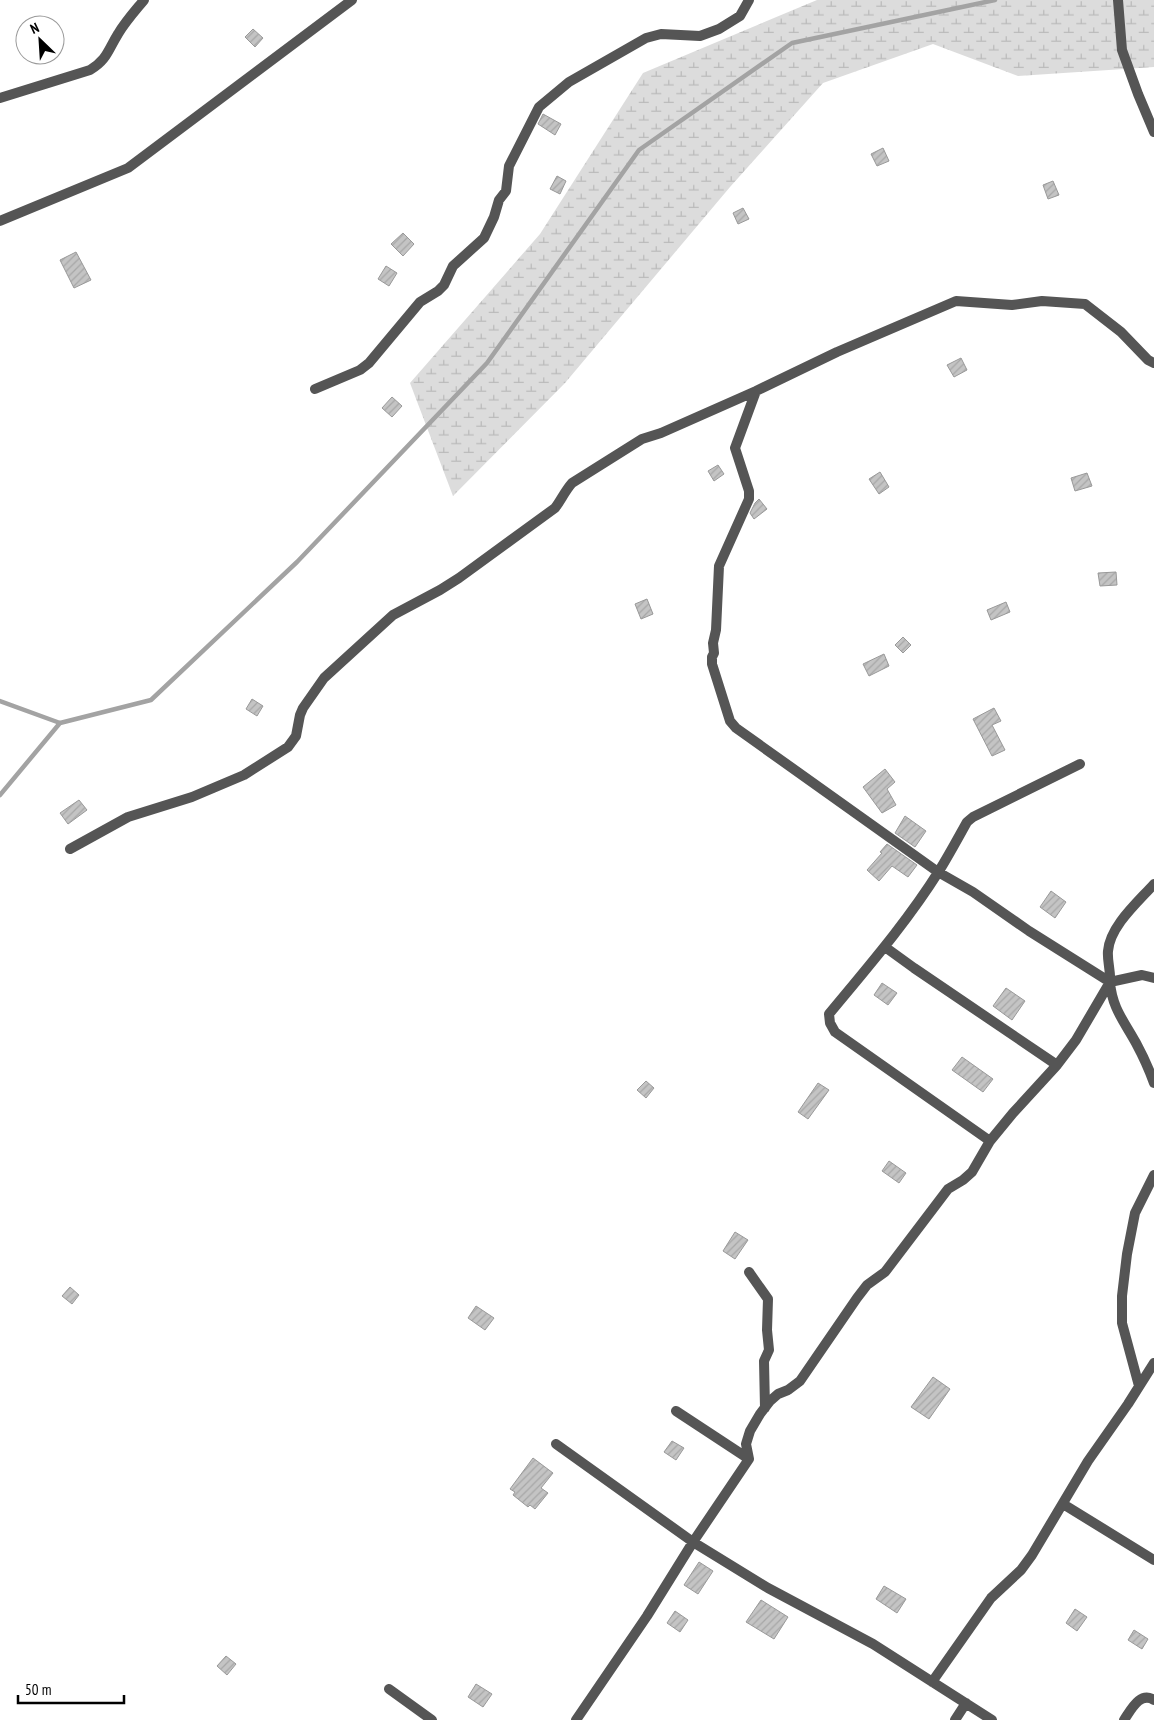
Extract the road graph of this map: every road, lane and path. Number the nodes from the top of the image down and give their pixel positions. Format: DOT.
graph roads {
  1 [pos="144,0"];
  2 [pos="352,0"];
  3 [pos="749,0"];
  4 [pos="1118,0"];
  5 [pos="0,98"];
  6 [pos="1154,132"];
  7 [pos="0,221"];
  8 [pos="1154,363"];
  9 [pos="315,389"];
  10 [pos="756,391"];
  11 [pos="1080,764"];
  12 [pos="70,849"];
  13 [pos="938,872"];
  14 [pos="1154,884"];
  15 [pos="885,947"];
  16 [pos="1154,978"];
  17 [pos="1110,982"];
  18 [pos="1057,1065"];
  19 [pos="1154,1082"];
  20 [pos="990,1141"];
  21 [pos="1154,1175"];
  22 [pos="749,1272"];
  23 [pos="1154,1363"];
  24 [pos="1139,1386"];
  25 [pos="765,1408"];
  26 [pos="676,1411"];
  27 [pos="556,1444"];
  28 [pos="749,1460"];
  29 [pos="1064,1504"];
  30 [pos="693,1542"];
  31 [pos="1154,1560"];
  32 [pos="932,1682"];
  33 [pos="389,1689"];
  34 [pos="1154,1700"];
  35 [pos="966,1703"];
  36 [pos="432,1720"];
  37 [pos="576,1720"];
  38 [pos="955,1720"];
  39 [pos="992,1720"];
  40 [pos="1124,1720"];
  1 -- 5 [label="street"];
  2 -- 7 [label="street"];
  3 -- 9 [label="street"];
  4 -- 6 [label="street"];
  8 -- 10 [label="street"];
  10 -- 12 [label="street"];
  10 -- 13 [label="street"];
  11 -- 13 [label="street"];
  13 -- 15 [label="street"];
  13 -- 17 [label="street"];
  14 -- 17 [label="street"];
  15 -- 18 [label="street"];
  15 -- 20 [label="street"];
  16 -- 17 [label="street"];
  17 -- 18 [label="street"];
  17 -- 19 [label="street"];
  18 -- 20 [label="street"];
  20 -- 25 [label="street"];
  21 -- 24 [label="street"];
  22 -- 25 [label="street"];
  23 -- 24 [label="street"];
  24 -- 29 [label="street"];
  25 -- 28 [label="street"];
  26 -- 28 [label="street"];
  27 -- 30 [label="street"];
  28 -- 30 [label="street"];
  29 -- 31 [label="street"];
  29 -- 32 [label="street"];
  30 -- 32 [label="street"];
  30 -- 37 [label="street"];
  32 -- 35 [label="street"];
  33 -- 36 [label="street"];
  34 -- 40 [label="street"];
  35 -- 38 [label="street"];
  35 -- 39 [label="street"];
}
